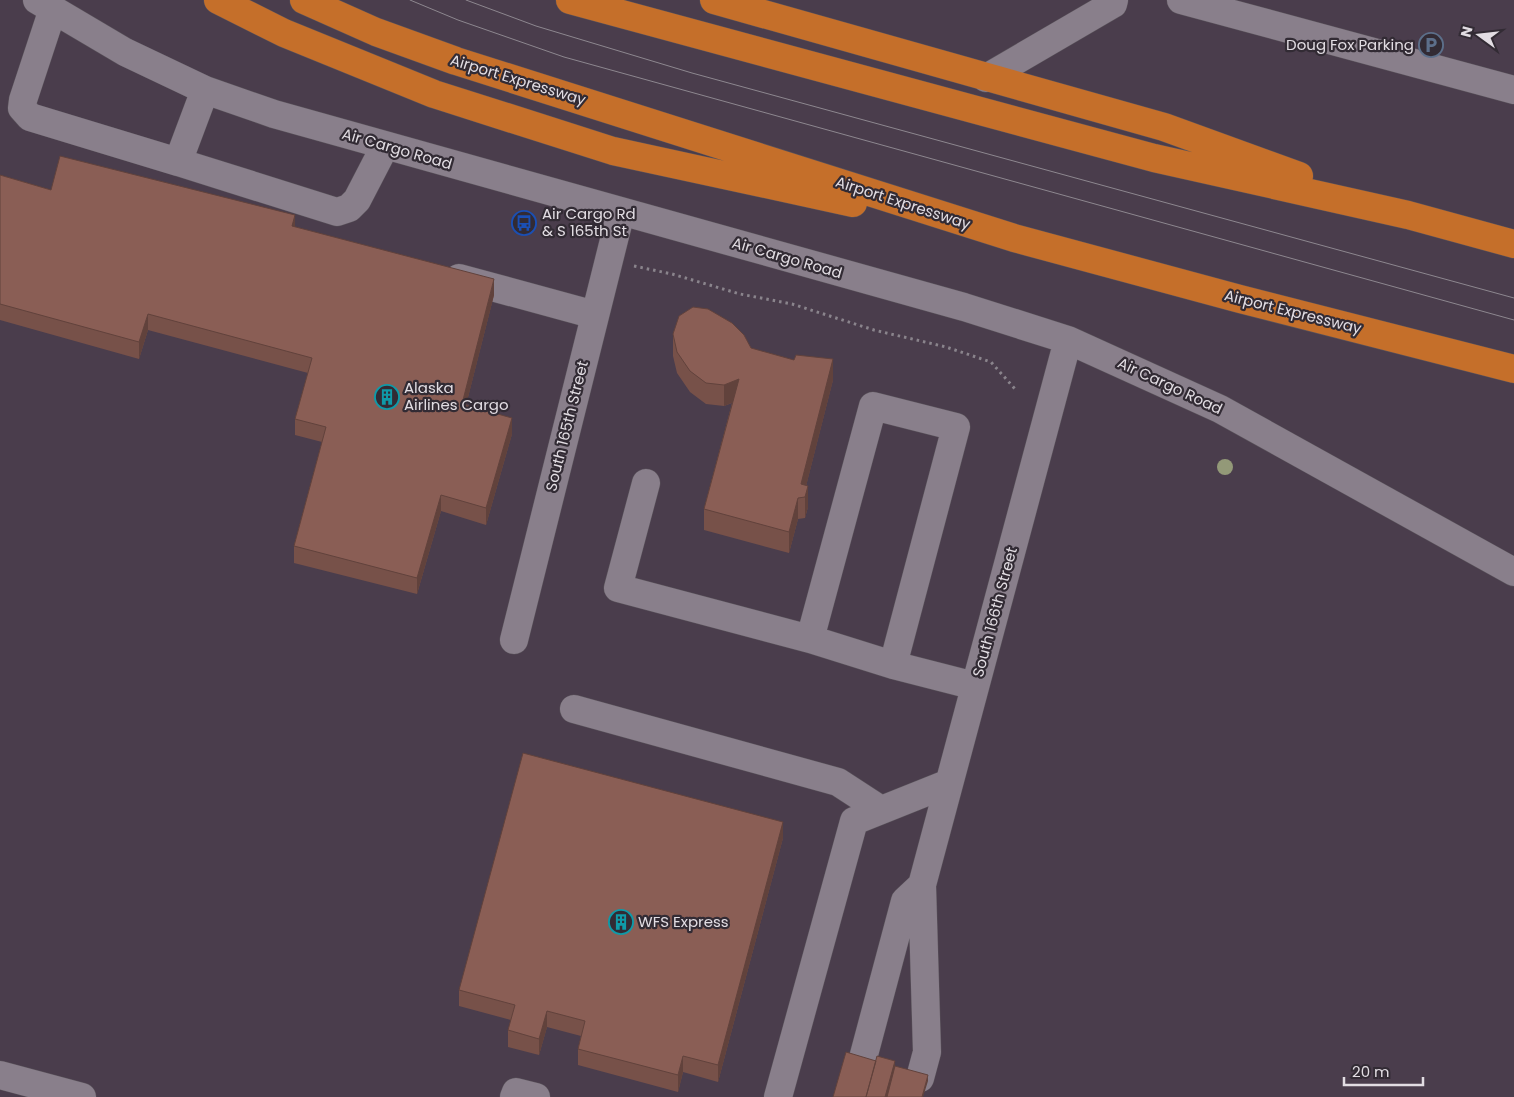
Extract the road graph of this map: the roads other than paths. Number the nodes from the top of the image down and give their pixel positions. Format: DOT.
graph roads {
  1 [pos="218,0"];
  2 [pos="304,0"];
  3 [pos="570,0"];
  4 [pos="714,0"];
  5 [pos="1114,0"];
  6 [pos="1181,0"];
  7 [pos="45,5"];
  8 [pos="986,78"];
  9 [pos="205,90"];
  10 [pos="1514,90"];
  11 [pos="385,146"];
  12 [pos="178,162"];
  13 [pos="621,212"];
  14 [pos="1408,215"];
  15 [pos="1014,238"];
  16 [pos="1514,244"];
  17 [pos="436,271"];
  18 [pos="595,315"];
  19 [pos="1068,340"];
  20 [pos="1514,369"];
  21 [pos="646,483"];
  22 [pos="1514,572"];
  23 [pos="810,639"];
  24 [pos="514,640"];
  25 [pos="893,665"];
  26 [pos="975,686"];
  27 [pos="574,708"];
  28 [pos="949,783"];
  29 [pos="881,810"];
  30 [pos="922,885"];
  31 [pos="862,1062"];
  32 [pos="0,1075"];
  33 [pos="920,1078"];
  34 [pos="82,1097"];
  35 [pos="514,1097"];
  36 [pos="536,1097"];
  37 [pos="778,1097"];
  1 -- 15 [label="highway"];
  2 -- 15 [label="highway, Airport Expressway"];
  3 -- 14 [label="highway"];
  4 -- 8 [label="highway"];
  5 -- 8 [label="street"];
  6 -- 10 [label="street"];
  7 -- 9 [label="street, Air Cargo Road"];
  7 -- 12 [label="street"];
  8 -- 14 [label="highway"];
  9 -- 11 [label="street, Air Cargo Road"];
  9 -- 12 [label="street"];
  11 -- 12 [label="street"];
  11 -- 13 [label="street, Air Cargo Road"];
  13 -- 18 [label="street, South 165th Street"];
  13 -- 19 [label="street, Air Cargo Road"];
  14 -- 16 [label="highway"];
  15 -- 20 [label="highway, Airport Expressway"];
  17 -- 18 [label="street"];
  18 -- 24 [label="street, South 165th Street"];
  19 -- 22 [label="street, Air Cargo Road"];
  19 -- 26 [label="street, South 166th Street"];
  21 -- 23 [label="street"];
  23 -- 25 [label="street"];
  23 -- 25 [label="street"];
  25 -- 26 [label="street"];
  26 -- 28 [label="street, South 166th Street"];
  27 -- 29 [label="street"];
  28 -- 29 [label="street"];
  28 -- 30 [label="street, South 166th Street"];
  29 -- 37 [label="street"];
  30 -- 31 [label="street"];
  30 -- 33 [label="street"];
  32 -- 34 [label="street"];
  35 -- 36 [label="street"];
}
